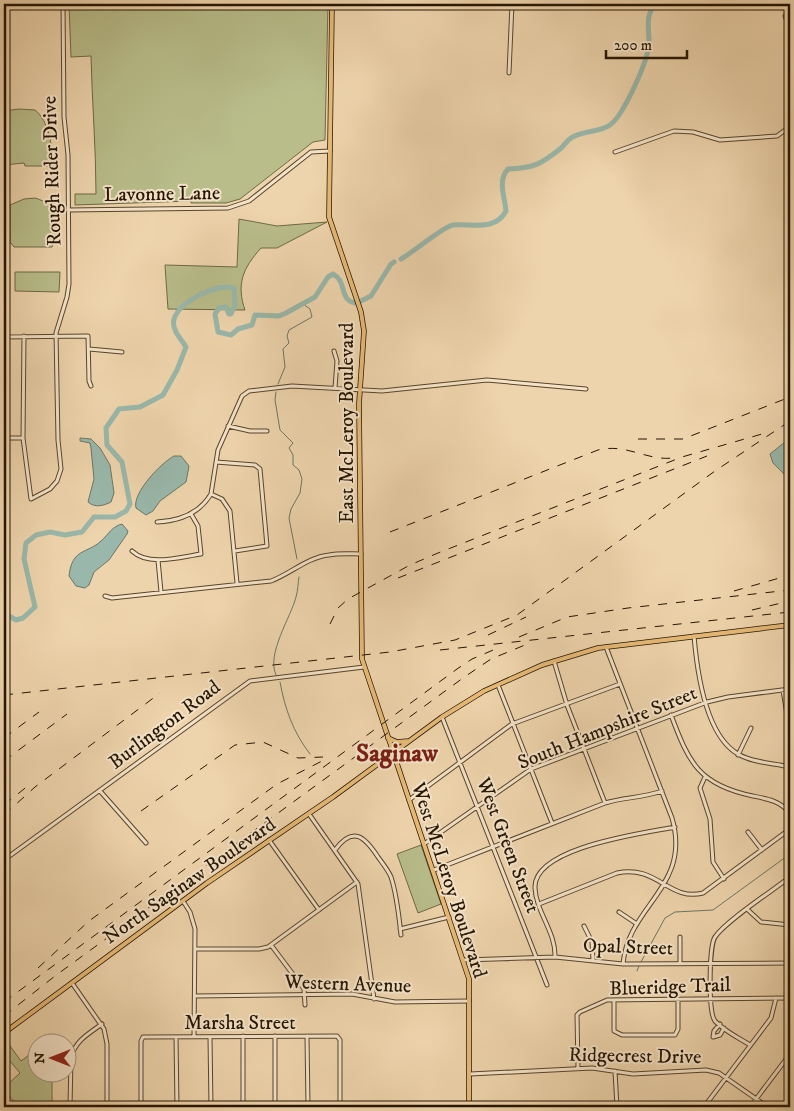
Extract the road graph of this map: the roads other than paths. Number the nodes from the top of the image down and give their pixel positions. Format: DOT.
graph roads {
  1 [pos="63,4"];
  2 [pos="332,4"];
  3 [pos="512,4"];
  4 [pos="790,11"];
  5 [pos="790,28"];
  6 [pos="510,73"];
  7 [pos="790,111"];
  8 [pos="330,151"];
  9 [pos="615,152"];
  10 [pos="68,210"];
  11 [pos="24,336"];
  12 [pos="56,336"];
  13 [pos="4,337"];
  14 [pos="89,349"];
  15 [pos="334,351"];
  16 [pos="122,352"];
  17 [pos="92,386"];
  18 [pos="335,388"];
  19 [pos="360,389"];
  20 [pos="586,389"];
  21 [pos="228,426"];
  22 [pos="267,431"];
  23 [pos="4,438"];
  24 [pos="23,438"];
  25 [pos="216,462"];
  26 [pos="211,494"];
  27 [pos="191,514"];
  28 [pos="157,522"];
  29 [pos="132,551"];
  30 [pos="235,551"];
  31 [pos="361,554"];
  32 [pos="158,560"];
  33 [pos="238,583"];
  34 [pos="161,592"];
  35 [pos="105,596"];
  36 [pos="790,626"];
  37 [pos="694,636"];
  38 [pos="606,646"];
  39 [pos="553,661"];
  40 [pos="364,667"];
  41 [pos="497,684"];
  42 [pos="620,684"];
  43 [pos="790,689"];
  44 [pos="783,690"];
  45 [pos="707,702"];
  46 [pos="567,705"];
  47 [pos="671,715"];
  48 [pos="442,717"];
  49 [pos="512,724"];
  50 [pos="637,728"];
  51 [pos="751,728"];
  52 [pos="790,733"];
  53 [pos="388,738"];
  54 [pos="409,741"];
  55 [pos="584,749"];
  56 [pos="393,754"];
  57 [pos="738,755"];
  58 [pos="461,764"];
  59 [pos="790,767"];
  60 [pos="531,769"];
  61 [pos="705,777"];
  62 [pos="100,791"];
  63 [pos="662,792"];
  64 [pos="409,800"];
  65 [pos="605,803"];
  66 [pos="478,807"];
  67 [pos="790,813"];
  68 [pos="309,814"];
  69 [pos="552,823"];
  70 [pos="675,827"];
  71 [pos="790,829"];
  72 [pos="748,832"];
  73 [pos="269,840"];
  74 [pos="146,843"];
  75 [pos="424,844"];
  76 [pos="493,847"];
  77 [pos="335,850"];
  78 [pos="762,850"];
  79 [pos="4,860"];
  80 [pos="434,870"];
  81 [pos="790,877"];
  82 [pos="724,879"];
  83 [pos="357,882"];
  84 [pos="665,883"];
  85 [pos="183,901"];
  86 [pos="539,904"];
  87 [pos="320,910"];
  88 [pos="748,910"];
  89 [pos="620,912"];
  90 [pos="449,917"];
  91 [pos="637,924"];
  92 [pos="790,925"];
  93 [pos="584,926"];
  94 [pos="400,929"];
  95 [pos="400,935"];
  96 [pos="680,937"];
  97 [pos="271,945"];
  98 [pos="195,948"];
  99 [pos="536,957"];
  100 [pos="556,957"];
  101 [pos="464,960"];
  102 [pos="593,961"];
  103 [pos="790,962"];
  104 [pos="680,963"];
  105 [pos="711,963"];
  106 [pos="623,964"];
  107 [pos="72,983"];
  108 [pos="547,985"];
  109 [pos="305,995"];
  110 [pos="195,996"];
  111 [pos="776,998"];
  112 [pos="790,998"];
  113 [pos="374,999"];
  114 [pos="614,1000"];
  115 [pos="678,1000"];
  116 [pos="712,1000"];
  117 [pos="470,1001"];
  118 [pos="305,1006"];
  119 [pos="102,1024"];
  120 [pos="720,1024"];
  121 [pos="724,1028"];
  122 [pos="4,1032"];
  123 [pos="243,1036"];
  124 [pos="275,1036"];
  125 [pos="307,1036"];
  126 [pos="176,1037"];
  127 [pos="194,1037"];
  128 [pos="210,1037"];
  129 [pos="750,1045"];
  130 [pos="790,1054"];
  131 [pos="785,1062"];
  132 [pos="790,1066"];
  133 [pos="578,1068"];
  134 [pos="615,1071"];
  135 [pos="470,1074"];
  136 [pos="726,1078"];
  137 [pos="756,1100"];
  138 [pos="70,1107"];
  139 [pos="106,1107"];
  140 [pos="141,1107"];
  141 [pos="177,1107"];
  142 [pos="210,1107"];
  143 [pos="243,1107"];
  144 [pos="275,1107"];
  145 [pos="308,1107"];
  146 [pos="340,1107"];
  147 [pos="469,1107"];
  148 [pos="616,1107"];
  149 [pos="704,1107"];
  150 [pos="750,1107"];
  151 [pos="790,1107"];
  1 -- 10 [label="street, Rough Rider Drive"];
  2 -- 8 [label="main road, East McLeroy Boulevard"];
  3 -- 6 [label="street"];
  4 -- 5 [label="street"];
  7 -- 9 [label="street"];
  8 -- 10 [label="street, Lavonne Lane"];
  8 -- 19 [label="main road, East McLeroy Boulevard"];
  10 -- 12 [label="street, Rough Rider Drive"];
  11 -- 12 [label="street"];
  11 -- 13 [label="street"];
  11 -- 24 [label="street"];
  12 -- 14 [label="street"];
  12 -- 24 [label="street, Rough Rider Drive"];
  14 -- 16 [label="street"];
  14 -- 17 [label="street"];
  15 -- 18 [label="street"];
  18 -- 19 [label="street"];
  18 -- 21 [label="street"];
  19 -- 20 [label="street"];
  19 -- 31 [label="main road, East McLeroy Boulevard"];
  21 -- 22 [label="street"];
  21 -- 25 [label="street"];
  23 -- 24 [label="street"];
  25 -- 26 [label="street"];
  25 -- 30 [label="street"];
  26 -- 27 [label="street"];
  26 -- 30 [label="street"];
  27 -- 28 [label="street"];
  27 -- 32 [label="street"];
  29 -- 32 [label="street"];
  30 -- 33 [label="street"];
  31 -- 33 [label="street"];
  31 -- 40 [label="main road, East McLeroy Boulevard"];
  32 -- 34 [label="street"];
  33 -- 34 [label="street"];
  34 -- 35 [label="street"];
  36 -- 37 [label="main road, North Saginaw Boulevard"];
  37 -- 38 [label="main road, North Saginaw Boulevard"];
  37 -- 45 [label="street"];
  38 -- 39 [label="main road, North Saginaw Boulevard"];
  38 -- 42 [label="street"];
  39 -- 41 [label="main road, North Saginaw Boulevard"];
  39 -- 46 [label="street"];
  40 -- 53 [label="main road, East McLeroy Boulevard"];
  40 -- 62 [label="street, Burlington Road"];
  41 -- 48 [label="main road, North Saginaw Boulevard"];
  41 -- 49 [label="street"];
  42 -- 46 [label="street"];
  42 -- 50 [label="street"];
  43 -- 44 [label="street, South Hampshire Street"];
  44 -- 45 [label="street, South Hampshire Street"];
  44 -- 52 [label="street"];
  45 -- 47 [label="street, South Hampshire Street"];
  45 -- 57 [label="street"];
  46 -- 49 [label="street"];
  46 -- 55 [label="street"];
  47 -- 50 [label="street, South Hampshire Street"];
  47 -- 61 [label="street"];
  48 -- 54 [label="main road, North Saginaw Boulevard"];
  48 -- 58 [label="street, West Green Street"];
  49 -- 58 [label="street"];
  49 -- 60 [label="street"];
  50 -- 55 [label="street, South Hampshire Street"];
  50 -- 63 [label="street"];
  51 -- 57 [label="street"];
  53 -- 54 [label="main road"];
  53 -- 56 [label="main road, East McLeroy Boulevard"];
  54 -- 56 [label="main road, North Saginaw Boulevard"];
  55 -- 60 [label="street, South Hampshire Street"];
  55 -- 65 [label="street"];
  56 -- 64 [label="main road, West McLeroy Boulevard"];
  56 -- 68 [label="main road, North Saginaw Boulevard"];
  57 -- 59 [label="street"];
  58 -- 64 [label="street"];
  58 -- 66 [label="street, West Green Street"];
  60 -- 66 [label="street, South Hampshire Street"];
  60 -- 69 [label="street"];
  61 -- 67 [label="street"];
  61 -- 82 [label="street"];
  62 -- 74 [label="street"];
  62 -- 79 [label="street, Burlington Road"];
  63 -- 65 [label="street"];
  63 -- 70 [label="street"];
  64 -- 75 [label="main road, West McLeroy Boulevard"];
  65 -- 69 [label="street"];
  66 -- 75 [label="street, South Hampshire Street"];
  66 -- 76 [label="street, West Green Street"];
  68 -- 73 [label="main road, North Saginaw Boulevard"];
  68 -- 77 [label="street"];
  69 -- 76 [label="street"];
  70 -- 84 [label="street"];
  70 -- 86 [label="street"];
  71 -- 78 [label="street"];
  72 -- 78 [label="street"];
  73 -- 85 [label="main road, North Saginaw Boulevard"];
  73 -- 87 [label="street"];
  75 -- 80 [label="main road, West McLeroy Boulevard"];
  76 -- 80 [label="street"];
  76 -- 99 [label="street, West Green Street"];
  77 -- 83 [label="street"];
  77 -- 94 [label="street"];
  78 -- 82 [label="street"];
  80 -- 90 [label="main road, West McLeroy Boulevard"];
  81 -- 88 [label="street"];
  82 -- 84 [label="street"];
  83 -- 87 [label="street"];
  83 -- 113 [label="street"];
  84 -- 86 [label="street"];
  84 -- 91 [label="street"];
  85 -- 98 [label="street"];
  85 -- 107 [label="main road, North Saginaw Boulevard"];
  86 -- 100 [label="street"];
  87 -- 97 [label="street"];
  88 -- 92 [label="street"];
  88 -- 105 [label="street"];
  89 -- 91 [label="street"];
  90 -- 94 [label="street"];
  90 -- 101 [label="main road, West McLeroy Boulevard"];
  91 -- 106 [label="street"];
  93 -- 102 [label="street"];
  94 -- 95 [label="street"];
  96 -- 104 [label="street"];
  97 -- 98 [label="street"];
  97 -- 109 [label="street"];
  98 -- 110 [label="street"];
  99 -- 100 [label="street, Opal Street"];
  99 -- 101 [label="street, Opal Street"];
  99 -- 108 [label="street, West Green Street"];
  100 -- 102 [label="street, Opal Street"];
  101 -- 117 [label="main road, West McLeroy Boulevard"];
  102 -- 106 [label="street, Opal Street"];
  103 -- 105 [label="street, Opal Street"];
  104 -- 105 [label="street, Opal Street"];
  104 -- 106 [label="street, Opal Street"];
  105 -- 116 [label="street"];
  107 -- 119 [label="street"];
  107 -- 122 [label="main road, North Saginaw Boulevard"];
  109 -- 110 [label="street, Western Avenue"];
  109 -- 113 [label="street, Western Avenue"];
  109 -- 118 [label="street"];
  110 -- 127 [label="street"];
  111 -- 112 [label="street, Blueridge Trail"];
  111 -- 116 [label="street, Blueridge Trail"];
  111 -- 129 [label="street"];
  113 -- 117 [label="street, Western Avenue"];
  114 -- 115 [label="street, Blueridge Trail"];
  114 -- 115 [label="street"];
  114 -- 133 [label="street, Blueridge Trail"];
  115 -- 116 [label="street, Blueridge Trail"];
  116 -- 120 [label="street"];
  117 -- 135 [label="main road, West McLeroy Boulevard"];
  119 -- 138 [label="street"];
  119 -- 139 [label="street"];
  120 -- 121 [label="street"];
  120 -- 121 [label="street"];
  121 -- 129 [label="street"];
  123 -- 124 [label="street, Marsha Street"];
  123 -- 128 [label="street, Marsha Street"];
  123 -- 143 [label="street"];
  124 -- 125 [label="street, Marsha Street"];
  124 -- 144 [label="street"];
  125 -- 145 [label="street"];
  125 -- 146 [label="street, Marsha Street"];
  126 -- 127 [label="street, Marsha Street"];
  126 -- 140 [label="street, Marsha Street"];
  126 -- 141 [label="street"];
  127 -- 128 [label="street, Marsha Street"];
  128 -- 142 [label="street"];
  129 -- 136 [label="street"];
  130 -- 131 [label="street"];
  131 -- 132 [label="street"];
  131 -- 137 [label="street"];
  133 -- 134 [label="street, Ridgecrest Drive"];
  133 -- 135 [label="street, Ridgecrest Drive"];
  134 -- 136 [label="street, Ridgecrest Drive"];
  134 -- 148 [label="street"];
  135 -- 147 [label="main road, West McLeroy Boulevard"];
  136 -- 137 [label="street, Ridgecrest Drive"];
  136 -- 149 [label="street"];
  137 -- 150 [label="street"];
  137 -- 151 [label="street, Ridgecrest Drive"];
}
